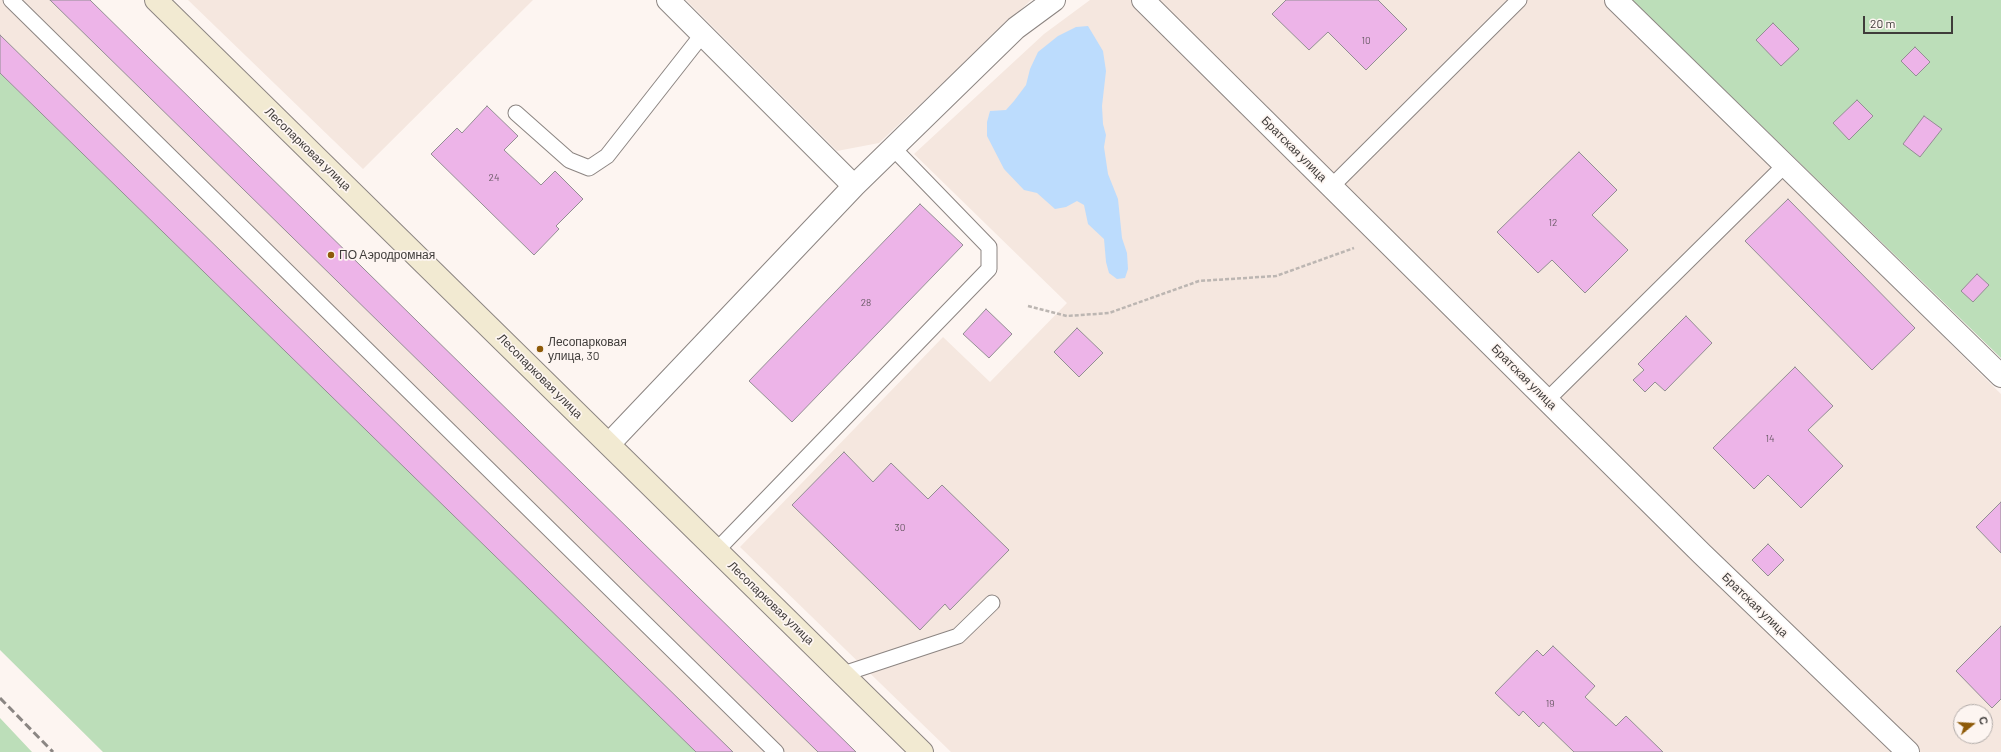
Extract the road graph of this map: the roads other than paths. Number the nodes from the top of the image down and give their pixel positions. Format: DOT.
graph roads {
  1 [pos="10,0"];
  2 [pos="156,0"];
  3 [pos="668,0"];
  4 [pos="1054,0"];
  5 [pos="1142,0"];
  6 [pos="1519,0"];
  7 [pos="1616,0"];
  8 [pos="702,35"];
  9 [pos="516,113"];
  10 [pos="893,148"];
  11 [pos="1785,165"];
  12 [pos="854,186"];
  13 [pos="1331,187"];
  14 [pos="2001,376"];
  15 [pos="1547,400"];
  16 [pos="610,444"];
  17 [pos="717,550"];
  18 [pos="992,602"];
  19 [pos="843,674"];
  20 [pos="776,752"];
  21 [pos="922,752"];
  22 [pos="1908,752"];
  1 -- 20 [label="lane"];
  2 -- 16 [label="street, Лесопарковая улица"];
  3 -- 8 [label="street"];
  4 -- 10 [label="street"];
  5 -- 13 [label="street, Братская улица"];
  6 -- 13 [label="lane"];
  7 -- 11 [label="street"];
  8 -- 9 [label="lane"];
  8 -- 12 [label="street"];
  10 -- 12 [label="street"];
  10 -- 17 [label="lane"];
  11 -- 14 [label="street"];
  11 -- 15 [label="lane"];
  12 -- 16 [label="street"];
  13 -- 15 [label="street, Братская улица"];
  15 -- 22 [label="street, Братская улица"];
  16 -- 17 [label="street, Лесопарковая улица"];
  17 -- 19 [label="street, Лесопарковая улица"];
  18 -- 19 [label="lane"];
  19 -- 21 [label="street, Лесопарковая улица"];
}
